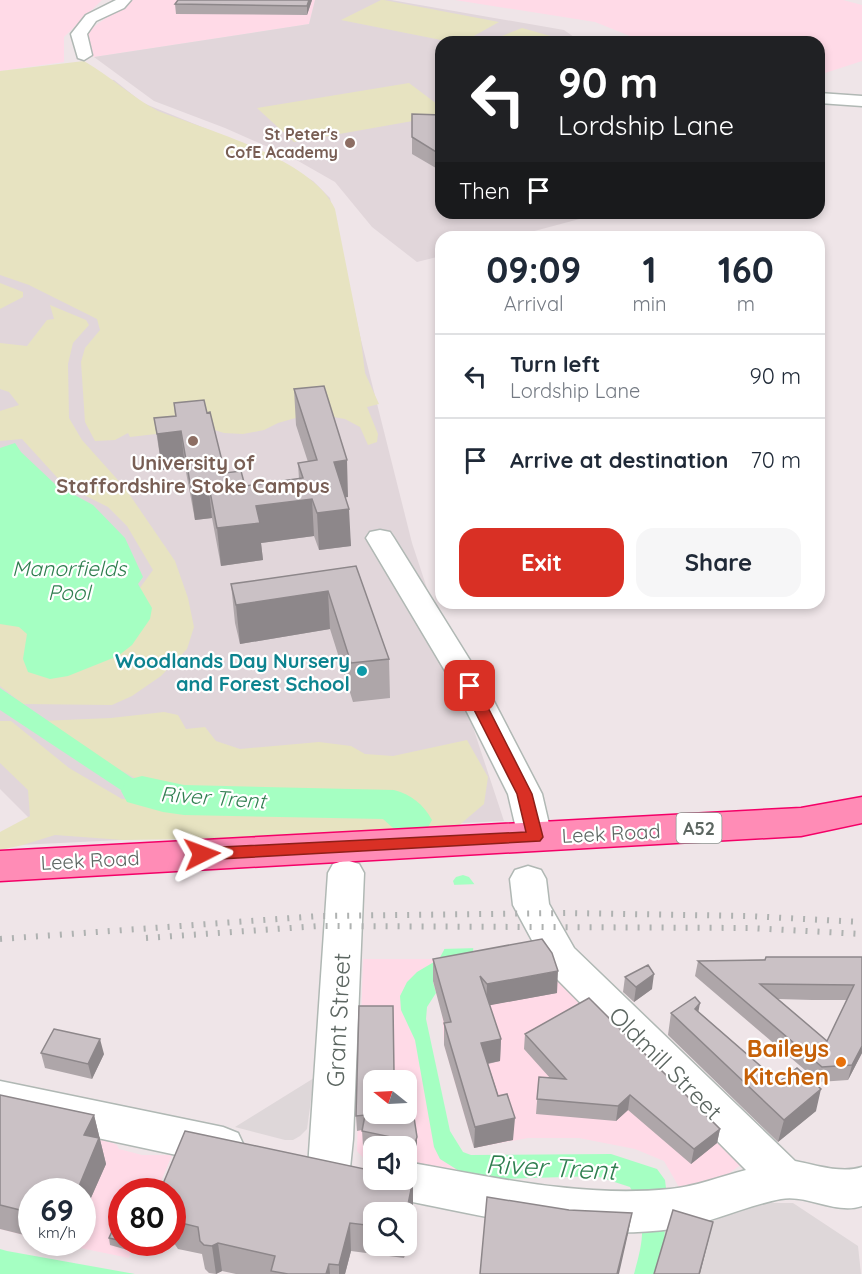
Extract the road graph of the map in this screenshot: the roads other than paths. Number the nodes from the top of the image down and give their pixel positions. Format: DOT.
graph roads {
  1 [pos="124,0"];
  2 [pos="84,56"];
  3 [pos="825,98"];
  4 [pos="862,101"];
  5 [pos="380,538"];
  6 [pos="862,810"];
  7 [pos="535,837"];
  8 [pos="0,866"];
  9 [pos="346,873"];
  10 [pos="528,879"];
  11 [pos="0,1099"];
  12 [pos="295,1161"];
  13 [pos="363,1174"];
  14 [pos="784,1179"];
  15 [pos="417,1183"];
  16 [pos="859,1189"];
  1 -- 2 [label="street"];
  3 -- 4 [label="street"];
  5 -- 7 [label="street"];
  6 -- 7 [label="highway, Leek Road / A52"];
  7 -- 8 [label="highway, Leek Road / A52"];
  9 -- 12 [label="street, Grant Street"];
  10 -- 14 [label="street, Oldmill Street"];
  11 -- 12 [label="street"];
  12 -- 13 [label="street"];
  14 -- 15 [label="street"];
  14 -- 16 [label="street"];
}
